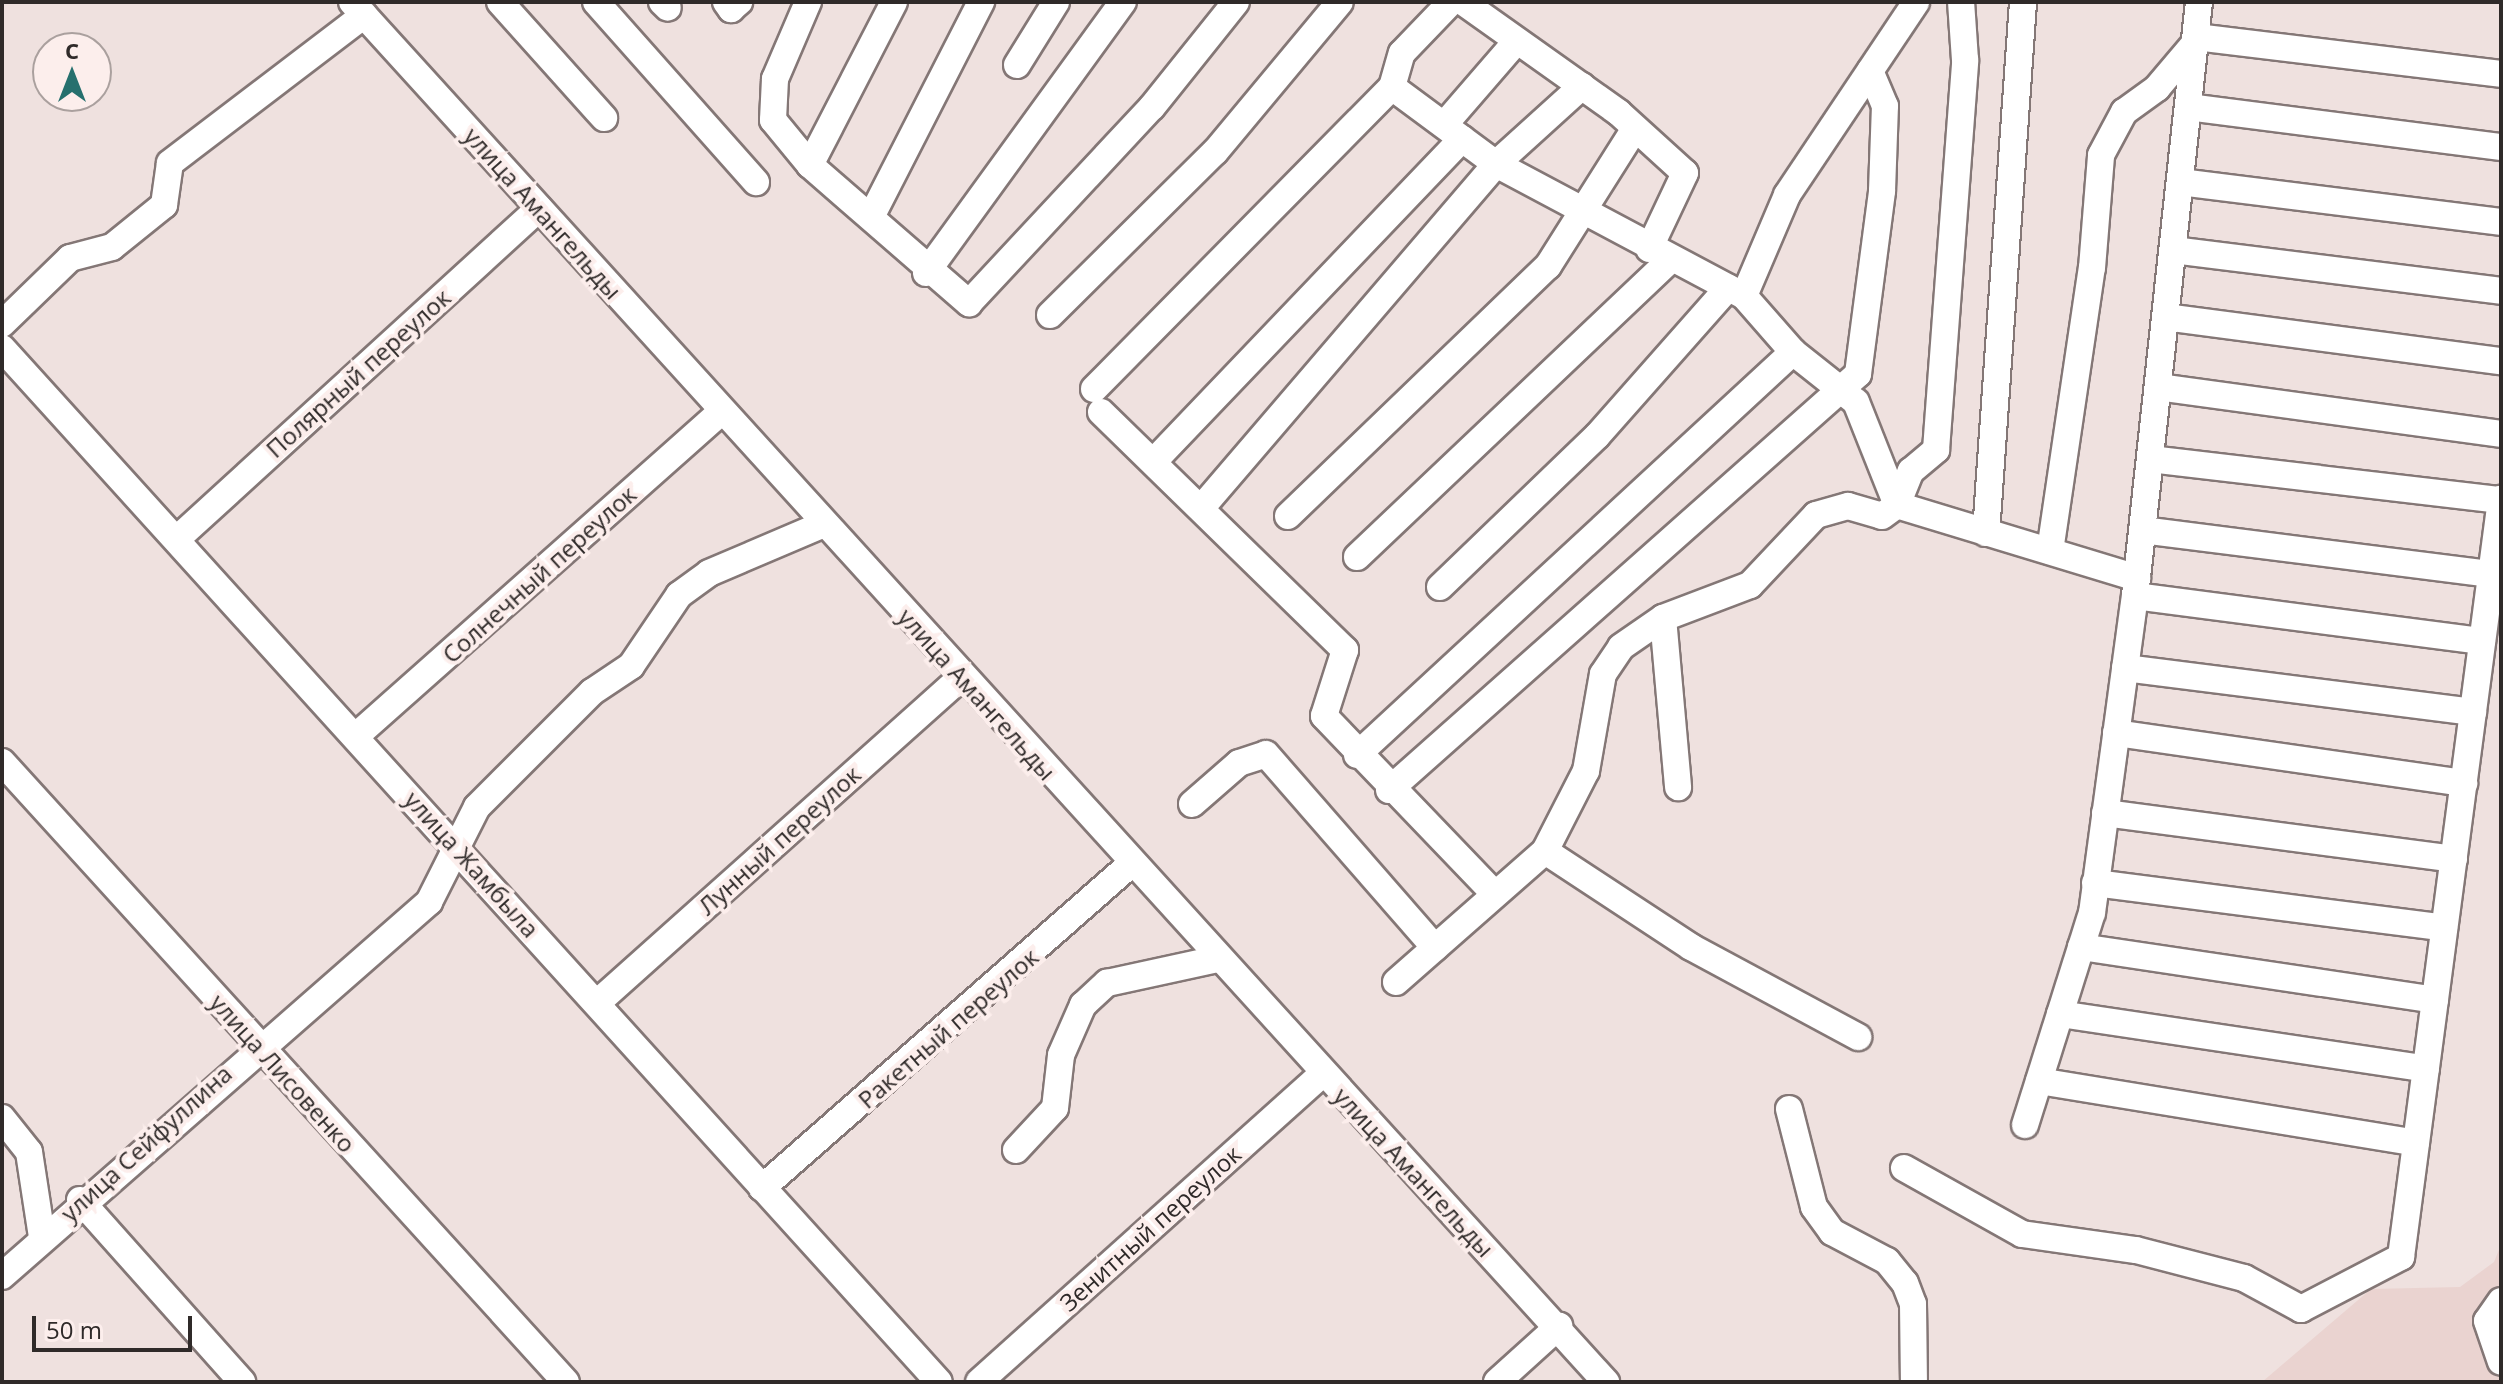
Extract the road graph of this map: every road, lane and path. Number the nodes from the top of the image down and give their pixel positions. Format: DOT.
graph roads {
  1 [pos="500,2"];
  2 [pos="596,2"];
  3 [pos="726,2"];
  4 [pos="739,2"];
  5 [pos="808,2"];
  6 [pos="894,2"];
  7 [pos="981,2"];
  8 [pos="1056,2"];
  9 [pos="1123,2"];
  10 [pos="1236,2"];
  11 [pos="1340,2"];
  12 [pos="1451,2"];
  13 [pos="1463,2"];
  14 [pos="1916,2"];
  15 [pos="1961,2"];
  16 [pos="2023,2"];
  17 [pos="2199,2"];
  18 [pos="358,8"];
  19 [pos="2195,40"];
  20 [pos="1516,42"];
  21 [pos="1017,65"];
  22 [pos="1870,71"];
  23 [pos="2501,74"];
  24 [pos="1582,86"];
  25 [pos="1392,87"];
  26 [pos="2188,107"];
  27 [pos="604,118"];
  28 [pos="1634,130"];
  29 [pos="1453,132"];
  30 [pos="2501,147"];
  31 [pos="1496,164"];
  32 [pos="810,165"];
  33 [pos="756,182"];
  34 [pos="2180,182"];
  35 [pos="539,208"];
  36 [pos="1579,210"];
  37 [pos="871,217"];
  38 [pos="2501,222"];
  39 [pos="2173,250"];
  40 [pos="1660,254"];
  41 [pos="926,273"];
  42 [pos="2501,291"];
  43 [pos="1736,292"];
  44 [pos="1050,315"];
  45 [pos="2165,317"];
  46 [pos="2,324"];
  47 [pos="2,348"];
  48 [pos="1793,352"];
  49 [pos="2501,361"];
  50 [pos="2158,387"];
  51 [pos="1845,389"];
  52 [pos="722,411"];
  53 [pos="2501,434"];
  54 [pos="1156,459"];
  55 [pos="2150,459"];
  56 [pos="2501,499"];
  57 [pos="1897,505"];
  58 [pos="1203,506"];
  59 [pos="1288,516"];
  60 [pos="824,524"];
  61 [pos="2142,530"];
  62 [pos="1986,533"];
  63 [pos="178,538"];
  64 [pos="2050,551"];
  65 [pos="1357,557"];
  66 [pos="2491,574"];
  67 [pos="1440,587"];
  68 [pos="2136,587"];
  69 [pos="1663,618"];
  70 [pos="2482,641"];
  71 [pos="2125,668"];
  72 [pos="962,677"];
  73 [pos="2473,712"];
  74 [pos="2116,733"];
  75 [pos="356,736"];
  76 [pos="1357,755"];
  77 [pos="2,762"];
  78 [pos="2464,783"];
  79 [pos="1678,787"];
  80 [pos="1389,790"];
  81 [pos="1192,804"];
  82 [pos="2105,813"];
  83 [pos="456,845"];
  84 [pos="1545,851"];
  85 [pos="2454,859"];
  86 [pos="1130,865"];
  87 [pos="2095,883"];
  88 [pos="1494,893"];
  89 [pos="2444,928"];
  90 [pos="2081,947"];
  91 [pos="1435,948"];
  92 [pos="1217,959"];
  93 [pos="1396,982"];
  94 [pos="2435,1000"];
  95 [pos="597,1003"];
  96 [pos="2060,1014"];
  97 [pos="1858,1037"];
  98 [pos="257,1045"];
  99 [pos="2426,1069"];
  100 [pos="1322,1074"];
  101 [pos="2039,1081"];
  102 [pos="1789,1109"];
  103 [pos="2,1118"];
  104 [pos="2025,1125"];
  105 [pos="2416,1143"];
  106 [pos="1016,1150"];
  107 [pos="1904,1168"];
  108 [pos="762,1188"];
  109 [pos="80,1200"];
  110 [pos="42,1237"];
  111 [pos="2,1276"];
  112 [pos="2501,1301"];
  113 [pos="1559,1326"];
  114 [pos="2501,1362"];
  115 [pos="242,1382"];
  116 [pos="566,1382"];
  117 [pos="939,1382"];
  118 [pos="979,1382"];
  119 [pos="1497,1382"];
  120 [pos="1606,1382"];
  121 [pos="1914,1382"];
  1 -- 27 [label="street"];
  2 -- 33 [label="street"];
  3 -- 4 [label="street"];
  5 -- 32 [label="street"];
  6 -- 32 [label="street"];
  7 -- 37 [label="street"];
  8 -- 21 [label="street"];
  9 -- 41 [label="street"];
  10 -- 41 [label="street"];
  11 -- 44 [label="street"];
  12 -- 25 [label="street"];
  13 -- 20 [label="street"];
  14 -- 22 [label="street"];
  15 -- 57 [label="street"];
  16 -- 62 [label="street"];
  17 -- 19 [label="street"];
  18 -- 35 [label="street, улица Амангельды"];
  18 -- 46 [label="street"];
  19 -- 23 [label="street"];
  19 -- 26 [label="street"];
  19 -- 64 [label="street"];
  20 -- 24 [label="street"];
  20 -- 29 [label="street"];
  22 -- 43 [label="street"];
  22 -- 51 [label="street"];
  24 -- 28 [label="street"];
  24 -- 31 [label="street"];
  25 -- 29 [label="street"];
  25 -- 54 [label="street"];
  26 -- 30 [label="street"];
  26 -- 34 [label="street"];
  28 -- 36 [label="street"];
  28 -- 40 [label="street"];
  29 -- 31 [label="street"];
  29 -- 54 [label="street"];
  31 -- 36 [label="street"];
  31 -- 58 [label="street"];
  32 -- 37 [label="street"];
  34 -- 38 [label="street"];
  34 -- 39 [label="street"];
  35 -- 52 [label="street, улица Амангельды"];
  35 -- 63 [label="street, Полярный переулок"];
  36 -- 40 [label="street"];
  36 -- 59 [label="street"];
  37 -- 41 [label="street"];
  39 -- 42 [label="street"];
  39 -- 45 [label="street"];
  40 -- 43 [label="street"];
  40 -- 65 [label="street"];
  43 -- 48 [label="street"];
  43 -- 67 [label="street"];
  45 -- 49 [label="street"];
  45 -- 50 [label="street"];
  47 -- 63 [label="street, улица Жамбыла"];
  48 -- 51 [label="street"];
  48 -- 76 [label="street"];
  50 -- 53 [label="street"];
  50 -- 55 [label="street"];
  51 -- 57 [label="street"];
  51 -- 80 [label="street"];
  52 -- 60 [label="street, улица Амангельды"];
  52 -- 75 [label="street, Солнечный переулок"];
  54 -- 58 [label="street"];
  55 -- 56 [label="street"];
  55 -- 61 [label="street"];
  56 -- 66 [label="street"];
  57 -- 62 [label="street"];
  57 -- 69 [label="street"];
  58 -- 76 [label="street"];
  60 -- 72 [label="street, улица Амангельды"];
  60 -- 83 [label="street, улица Сейфуллина"];
  61 -- 66 [label="street"];
  61 -- 68 [label="street"];
  62 -- 64 [label="street"];
  63 -- 75 [label="street, улица Жамбыла"];
  64 -- 68 [label="street"];
  66 -- 70 [label="street"];
  68 -- 70 [label="street"];
  68 -- 71 [label="street"];
  69 -- 79 [label="street"];
  69 -- 84 [label="street"];
  70 -- 73 [label="street"];
  71 -- 73 [label="street"];
  71 -- 74 [label="street"];
  72 -- 86 [label="street, улица Амангельды"];
  72 -- 95 [label="street, Лунный переулок"];
  73 -- 78 [label="street"];
  74 -- 78 [label="street"];
  74 -- 82 [label="street"];
  75 -- 83 [label="street, улица Жамбыла"];
  76 -- 80 [label="street"];
  77 -- 98 [label="street, улица Лисовенко"];
  78 -- 85 [label="street"];
  80 -- 88 [label="street"];
  81 -- 91 [label="street"];
  82 -- 85 [label="street"];
  82 -- 87 [label="street"];
  83 -- 95 [label="street, улица Жамбыла"];
  83 -- 98 [label="street, улица Сейфуллина"];
  84 -- 88 [label="street"];
  84 -- 97 [label="street"];
  85 -- 89 [label="street"];
  86 -- 92 [label="street, улица Амангельды"];
  86 -- 108 [label="street, Ракетный переулок"];
  87 -- 89 [label="street"];
  87 -- 90 [label="street"];
  88 -- 91 [label="street"];
  89 -- 94 [label="street"];
  90 -- 94 [label="street"];
  90 -- 96 [label="street"];
  91 -- 93 [label="street"];
  92 -- 100 [label="street, улица Амангельды"];
  92 -- 106 [label="street"];
  94 -- 99 [label="street"];
  95 -- 108 [label="street, улица Жамбыла"];
  96 -- 99 [label="street"];
  96 -- 101 [label="street"];
  98 -- 109 [label="street, улица Сейфуллина"];
  98 -- 116 [label="street, улица Лисовенко"];
  99 -- 105 [label="street"];
  100 -- 113 [label="street, улица Амангельды"];
  100 -- 118 [label="street, Зенитный переулок"];
  101 -- 104 [label="street"];
  101 -- 105 [label="street"];
  102 -- 121 [label="street"];
  103 -- 110 [label="street"];
  105 -- 107 [label="street"];
  108 -- 117 [label="street, улица Жамбыла"];
  109 -- 110 [label="street, улица Сейфуллина"];
  109 -- 115 [label="street"];
  110 -- 111 [label="street, улица Сейфуллина"];
  112 -- 114 [label="street"];
  113 -- 119 [label="street"];
  113 -- 120 [label="street, улица Амангельды"];
}
